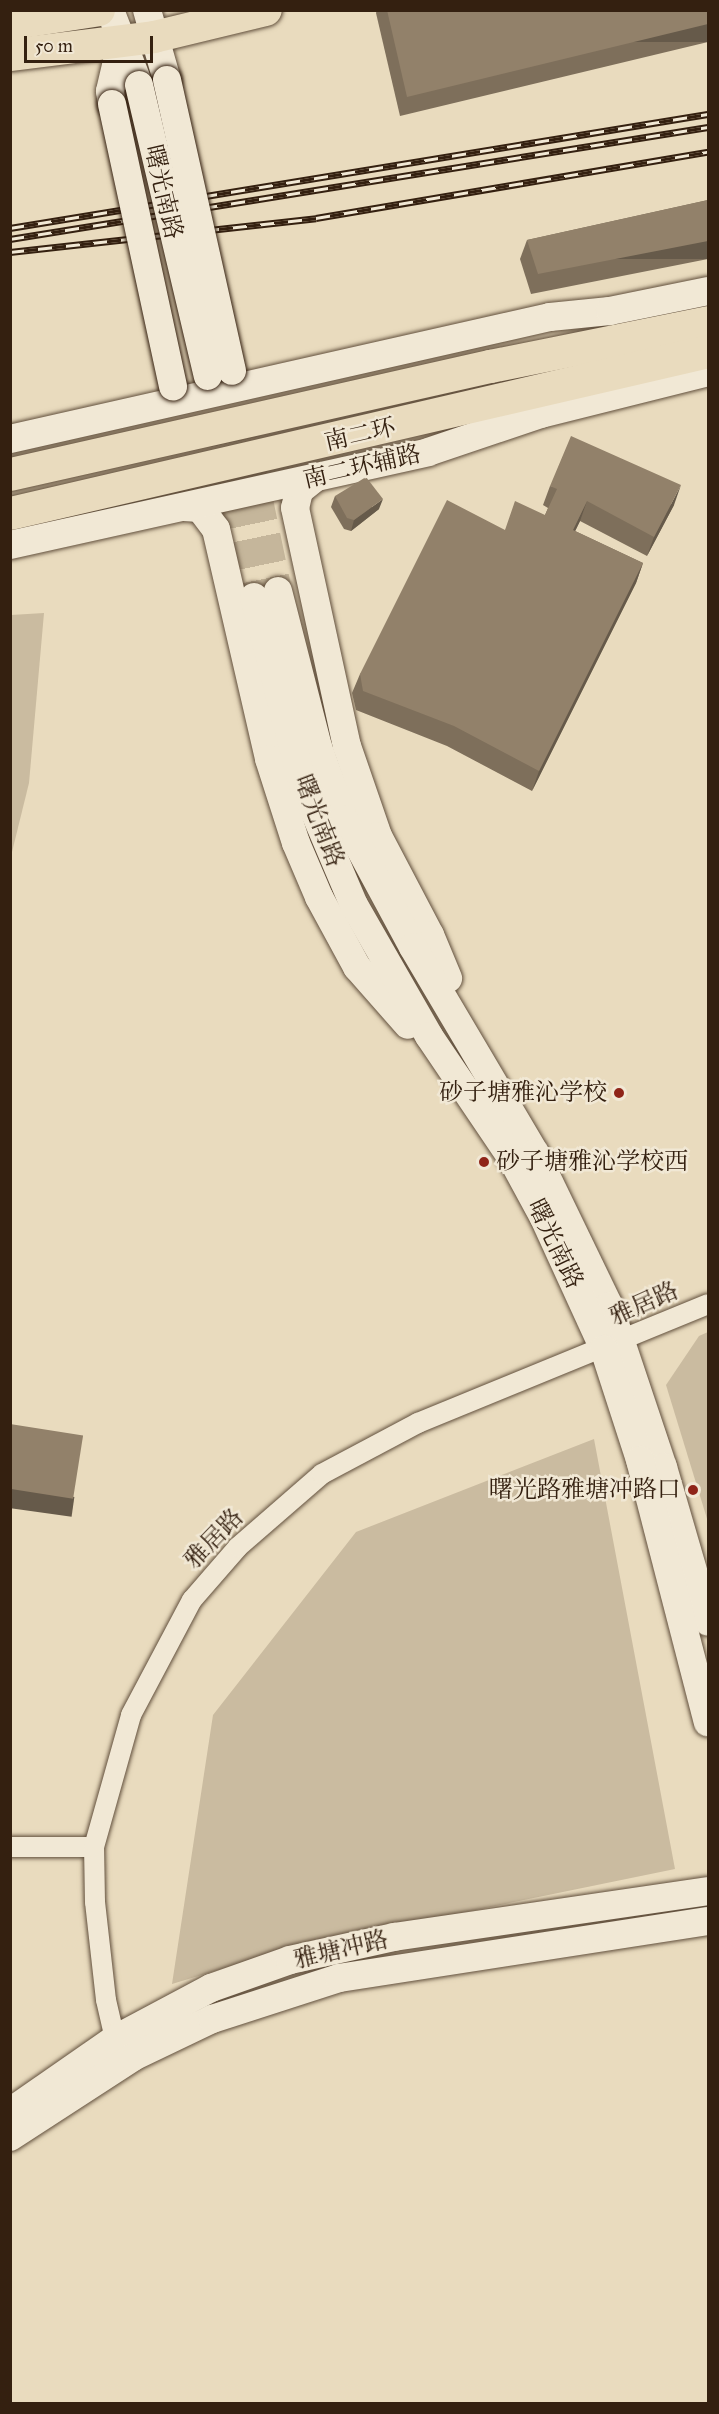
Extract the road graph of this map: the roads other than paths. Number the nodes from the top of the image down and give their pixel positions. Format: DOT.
graph roads {
  1 [pos="99,10"];
  2 [pos="110,10"];
  3 [pos="266,10"];
  4 [pos="10,24"];
  5 [pos="151,24"];
  6 [pos="122,40"];
  7 [pos="10,55"];
  8 [pos="708,291"];
  9 [pos="708,322"];
  10 [pos="708,351"];
  11 [pos="708,372"];
  12 [pos="169,395"];
  13 [pos="10,439"];
  14 [pos="10,474"];
  15 [pos="316,477"];
  16 [pos="184,507"];
  17 [pos="10,513"];
  18 [pos="10,545"];
  19 [pos="486,1071"];
  20 [pos="460,1085"];
  21 [pos="708,1304"];
  22 [pos="613,1345"];
  23 [pos="708,1622"];
  24 [pos="708,1722"];
  25 [pos="10,1847"];
  26 [pos="94,1847"];
  27 [pos="708,1890"];
  28 [pos="708,1921"];
  29 [pos="124,2048"];
  30 [pos="10,2112"];
  31 [pos="10,2137"];
  1 -- 4 [label="main road"];
  2 -- 6 [label="main road, 曙光南路"];
  3 -- 5 [label="main road"];
  5 -- 6 [label="main road"];
  5 -- 6 [label="main road, 曙光南路, bridge"];
  6 -- 7 [label="main road"];
  6 -- 12 [label="main road, bridge"];
  8 -- 12 [label="main road"];
  9 -- 14 [label="highway, 南二环"];
  10 -- 17 [label="highway, 南二环"];
  11 -- 15 [label="main road, 南二环辅路"];
  12 -- 13 [label="main road"];
  15 -- 16 [label="main road, 南二环辅路"];
  15 -- 19 [label="main road"];
  16 -- 18 [label="main road, 南二环辅路"];
  16 -- 20 [label="main road"];
  19 -- 20 [label="main road, 曙光南路"];
  19 -- 22 [label="main road, 曙光南路"];
  20 -- 22 [label="main road, 曙光南路"];
  21 -- 22 [label="street, 雅居路"];
  22 -- 23 [label="main road, 曙光南路"];
  22 -- 24 [label="main road, 曙光南路"];
  22 -- 26 [label="street, 雅居路"];
  25 -- 26 [label="street"];
  26 -- 29 [label="street, 雅居路"];
  27 -- 29 [label="main road, 雅塘冲路"];
  28 -- 29 [label="main road, 雅塘冲路"];
  29 -- 30 [label="main road, 雅塘冲路"];
  29 -- 31 [label="main road, 雅塘冲路"];
}
